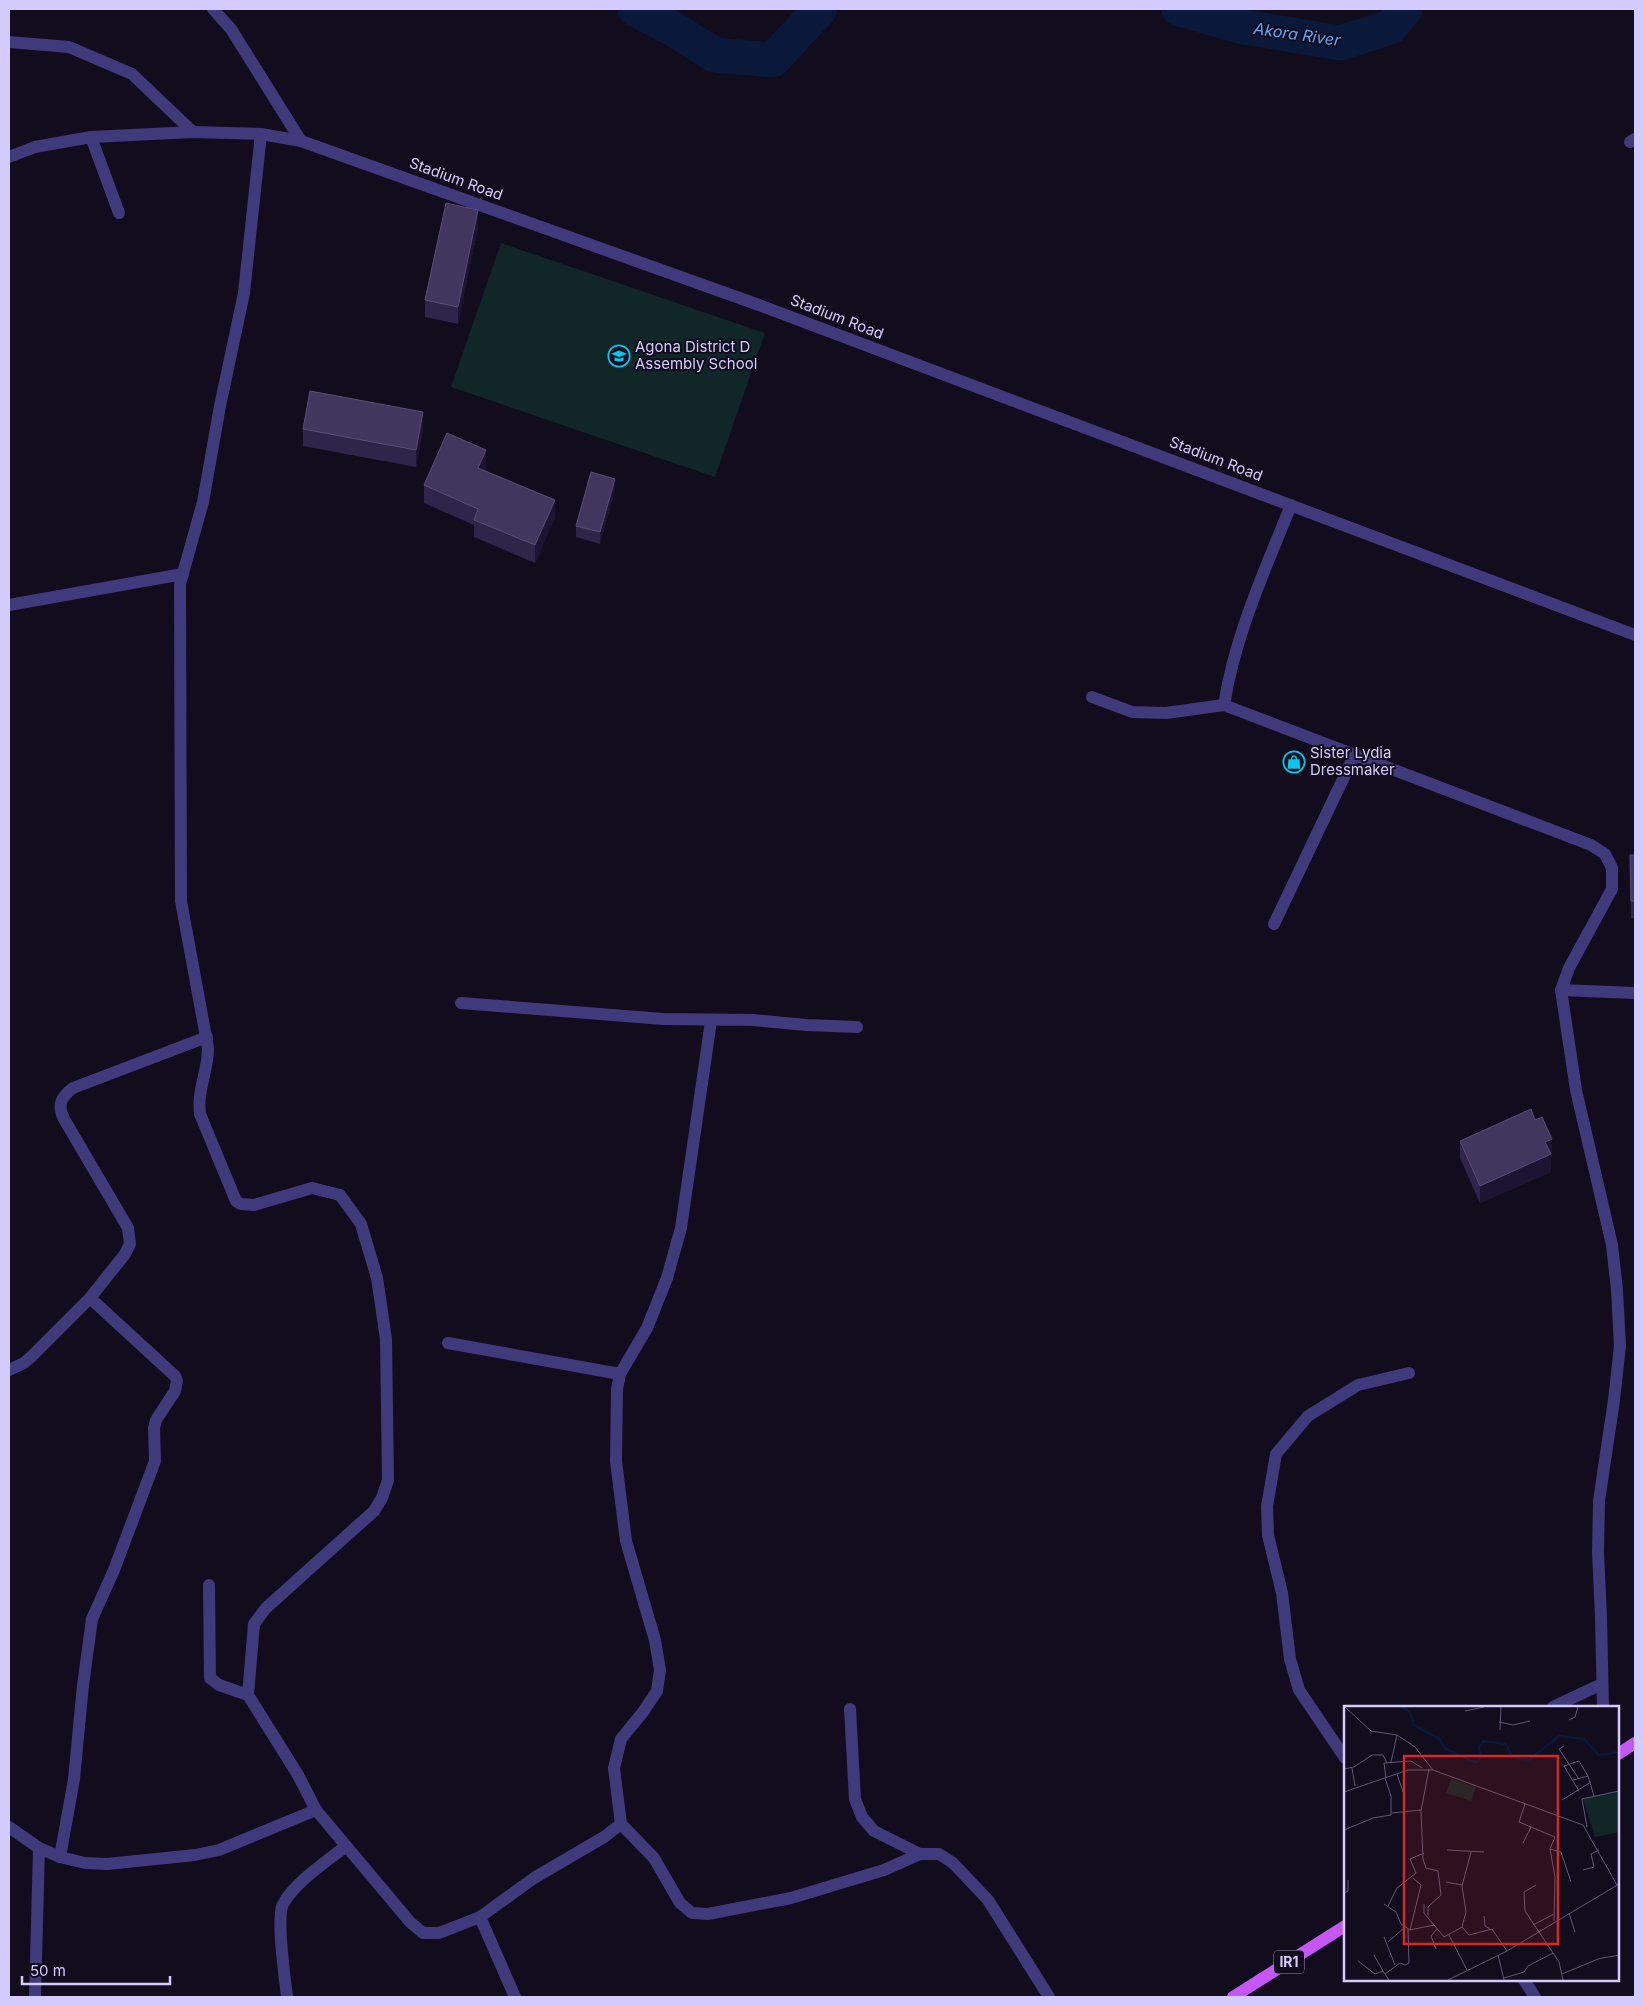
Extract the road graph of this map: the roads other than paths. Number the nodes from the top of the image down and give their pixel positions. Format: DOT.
graph roads {
  1 [pos="213,9"];
  2 [pos="9,42"];
  3 [pos="193,132"];
  4 [pos="261,134"];
  5 [pos="91,137"];
  6 [pos="301,141"];
  7 [pos="9,157"];
  8 [pos="119,213"];
  9 [pos="1292,505"];
  10 [pos="183,574"];
  11 [pos="9,605"];
  12 [pos="1635,635"];
  13 [pos="1092,697"];
  14 [pos="1224,705"];
  15 [pos="1356,754"];
  16 [pos="1274,924"];
  17 [pos="1562,990"];
  18 [pos="1635,993"];
  19 [pos="461,1003"];
  20 [pos="711,1021"];
  21 [pos="857,1026"];
  22 [pos="207,1037"];
  23 [pos="90,1298"];
  24 [pos="448,1343"];
  25 [pos="9,1370"];
  26 [pos="1409,1373"];
  27 [pos="620,1374"];
  28 [pos="209,1585"];
  29 [pos="1602,1684"];
  30 [pos="248,1695"];
  31 [pos="1555,1706"];
  32 [pos="1603,1706"];
  33 [pos="850,1709"];
  34 [pos="1635,1743"];
  35 [pos="1619,1753"];
  36 [pos="1344,1757"];
  37 [pos="316,1810"];
  38 [pos="621,1824"];
  39 [pos="9,1827"];
  40 [pos="346,1846"];
  41 [pos="39,1848"];
  42 [pos="920,1854"];
  43 [pos="60,1857"];
  44 [pos="480,1917"];
  45 [pos="1344,1927"];
  46 [pos="1525,1981"];
  47 [pos="35,1997"];
  48 [pos="287,1997"];
  49 [pos="515,1997"];
  50 [pos="1049,1997"];
  51 [pos="1234,1997"];
  52 [pos="1535,1997"];
  1 -- 6 [label="street"];
  2 -- 3 [label="street"];
  3 -- 4 [label="street, Stadium Road"];
  3 -- 5 [label="street, Stadium Road"];
  4 -- 6 [label="street, Stadium Road"];
  4 -- 10 [label="street"];
  5 -- 7 [label="street, Stadium Road"];
  5 -- 8 [label="street"];
  6 -- 9 [label="street, Stadium Road"];
  9 -- 12 [label="street, Stadium Road"];
  9 -- 14 [label="street"];
  10 -- 11 [label="street"];
  10 -- 22 [label="street"];
  13 -- 14 [label="street"];
  14 -- 15 [label="street"];
  15 -- 16 [label="street"];
  15 -- 17 [label="street"];
  17 -- 18 [label="street"];
  17 -- 29 [label="street"];
  19 -- 20 [label="street"];
  20 -- 21 [label="street"];
  20 -- 27 [label="street"];
  22 -- 23 [label="street"];
  22 -- 30 [label="street"];
  23 -- 25 [label="street"];
  23 -- 43 [label="street"];
  24 -- 27 [label="street"];
  26 -- 36 [label="street"];
  27 -- 38 [label="street"];
  28 -- 30 [label="street"];
  29 -- 31 [label="street"];
  29 -- 32 [label="street"];
  30 -- 37 [label="street"];
  33 -- 42 [label="street"];
  34 -- 35 [label="main road"];
  37 -- 40 [label="street"];
  37 -- 43 [label="street"];
  38 -- 42 [label="street"];
  38 -- 44 [label="street"];
  39 -- 41 [label="street"];
  40 -- 44 [label="street"];
  40 -- 48 [label="street"];
  41 -- 43 [label="street"];
  41 -- 47 [label="street"];
  42 -- 50 [label="street"];
  44 -- 49 [label="street"];
  45 -- 51 [label="main road, IR1"];
  46 -- 52 [label="street"];
}
